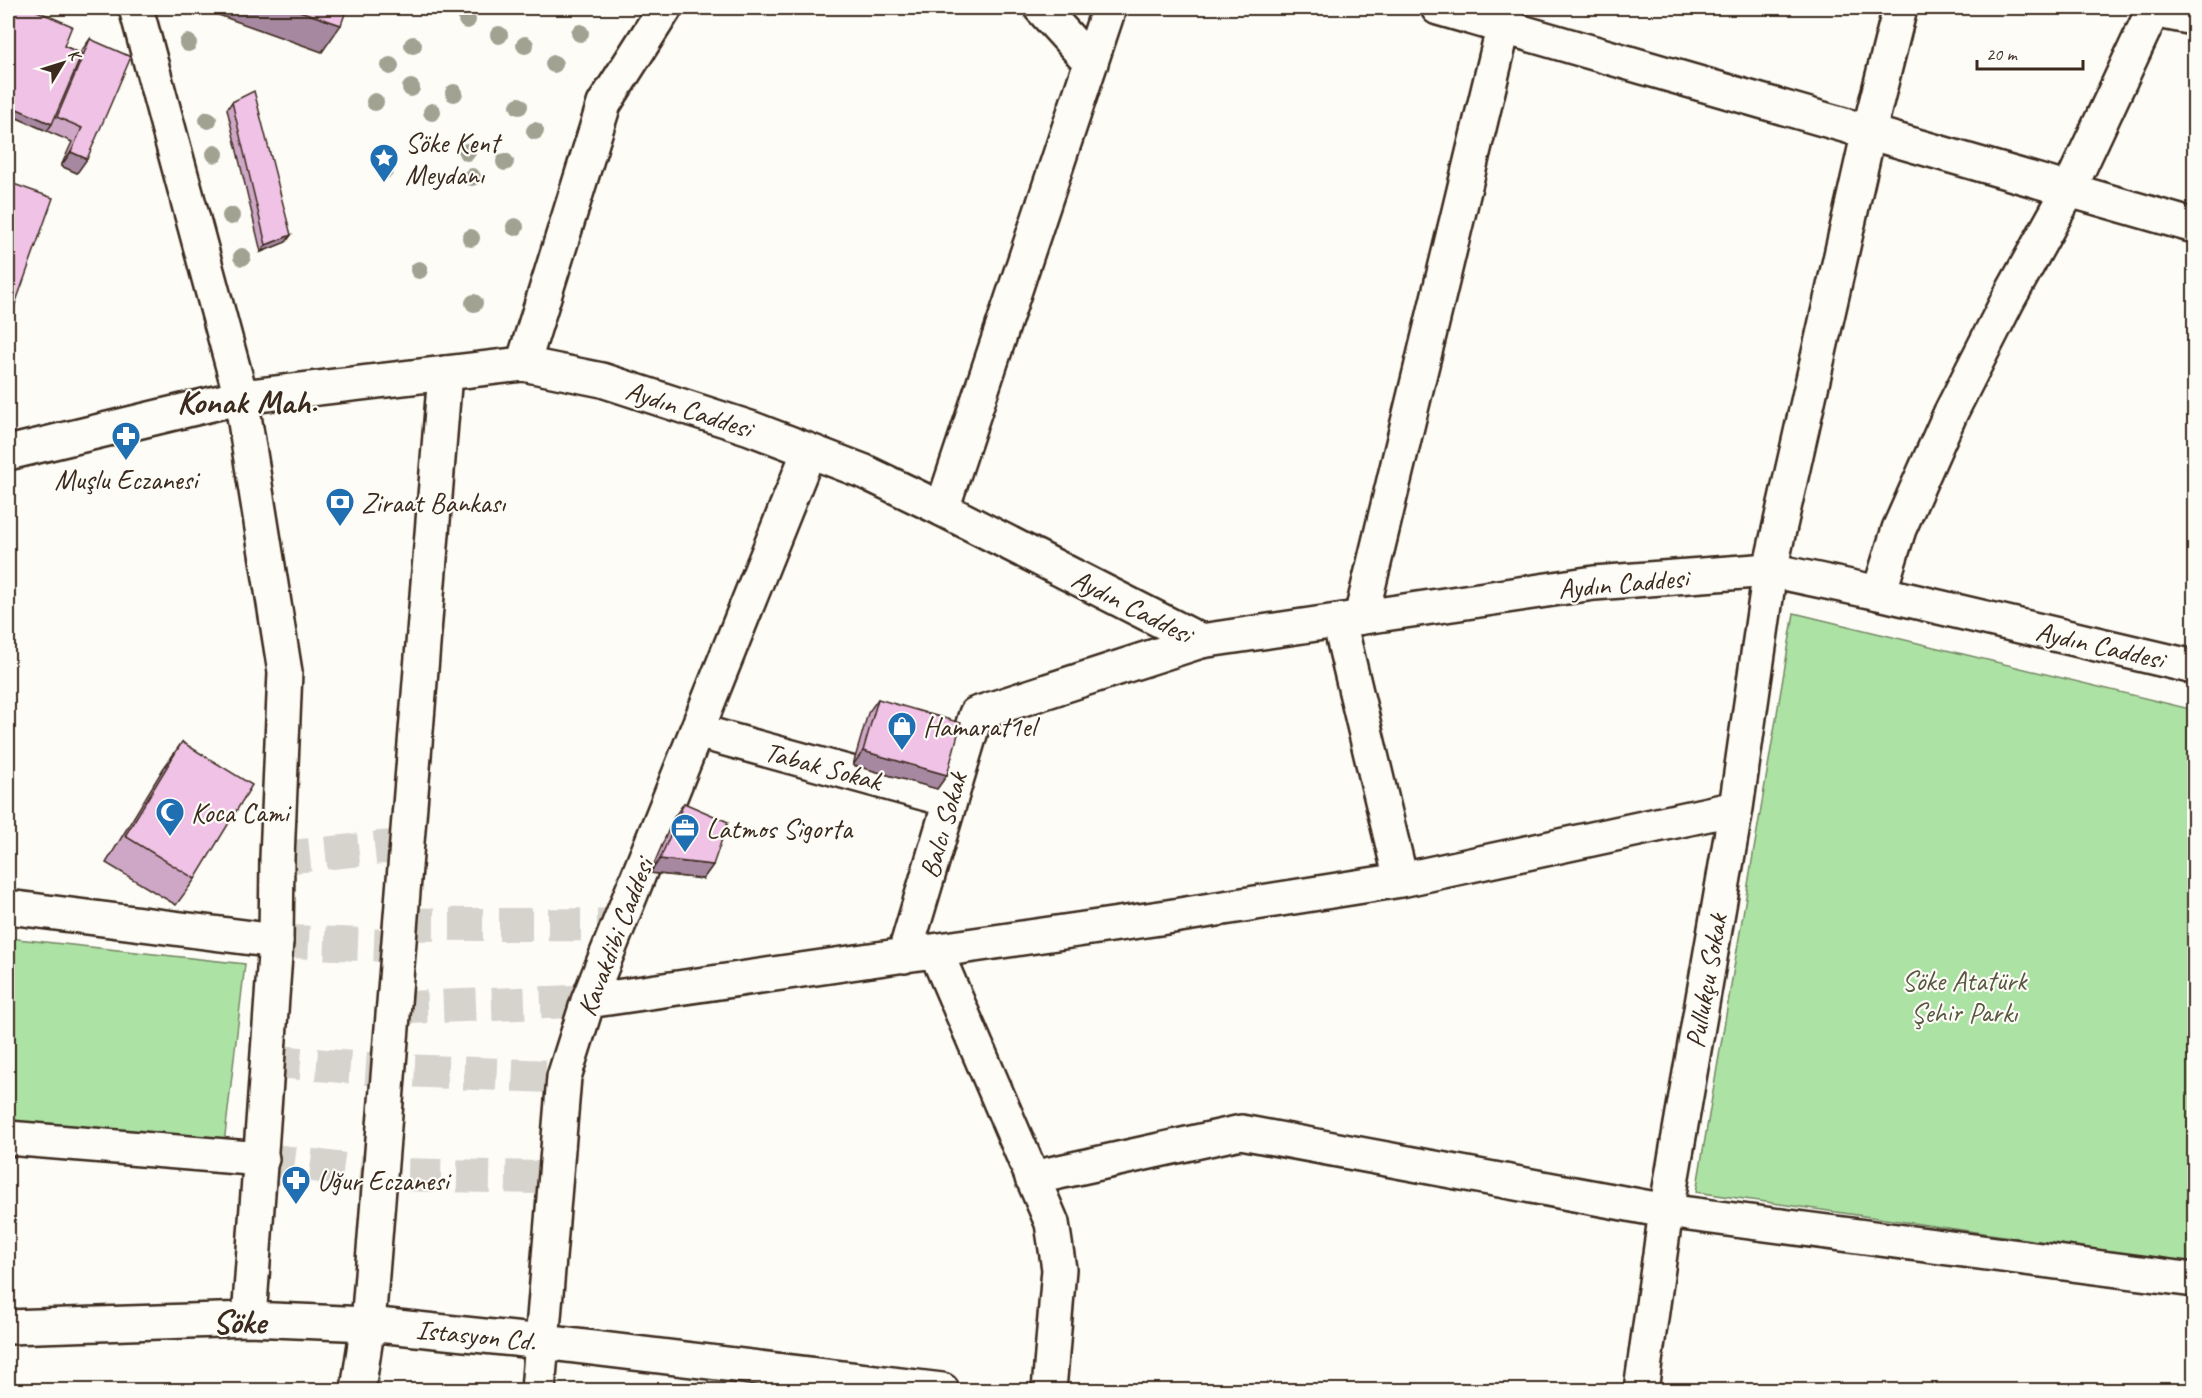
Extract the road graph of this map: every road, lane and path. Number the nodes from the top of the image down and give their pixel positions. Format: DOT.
graph roads {
  1 [pos="136,8"];
  2 [pos="665,8"];
  3 [pos="1041,8"];
  4 [pos="1109,8"];
  5 [pos="1438,8"];
  6 [pos="1900,8"];
  7 [pos="2153,9"];
  8 [pos="1505,16"];
  9 [pos="2194,18"];
  10 [pos="1090,63"];
  11 [pos="1869,131"];
  12 [pos="2069,190"];
  13 [pos="2194,226"];
  14 [pos="523,364"];
  15 [pos="445,373"];
  16 [pos="241,397"];
  17 [pos="809,451"];
  18 [pos="8,453"];
  19 [pos="942,509"];
  20 [pos="1770,570"];
  21 [pos="1879,593"];
  22 [pos="1350,619"];
  23 [pos="1201,642"];
  24 [pos="2194,667"];
  25 [pos="697,731"];
  26 [pos="949,800"];
  27 [pos="1736,808"];
  28 [pos="1401,880"];
  29 [pos="8,908"];
  30 [pos="276,941"];
  31 [pos="920,954"];
  32 [pos="588,1001"];
  33 [pos="8,1138"];
  34 [pos="262,1159"];
  35 [pos="1032,1178"];
  36 [pos="1666,1211"];
  37 [pos="2194,1280"];
  38 [pos="249,1319"];
  39 [pos="368,1324"];
  40 [pos="8,1327"];
  41 [pos="543,1342"];
  42 [pos="858,1385"];
  43 [pos="358,1390"];
  44 [pos="538,1390"];
  45 [pos="942,1390"];
  46 [pos="1049,1390"];
  47 [pos="1641,1390"];
  1 -- 16 [label="street"];
  2 -- 14 [label="street"];
  3 -- 10 [label="street"];
  4 -- 10 [label="street"];
  5 -- 8 [label="street"];
  6 -- 11 [label="street, Pullukçu Sokak"];
  7 -- 9 [label="street"];
  7 -- 12 [label="street"];
  8 -- 11 [label="street"];
  8 -- 22 [label="street"];
  10 -- 19 [label="street"];
  11 -- 12 [label="street"];
  11 -- 20 [label="street, Pullukçu Sokak"];
  12 -- 13 [label="street"];
  12 -- 21 [label="street"];
  14 -- 15 [label="street, Aydın Caddesi"];
  14 -- 17 [label="street, Aydın Caddesi"];
  15 -- 16 [label="street, Aydın Caddesi"];
  15 -- 39 [label="street"];
  16 -- 18 [label="street, Aydın Caddesi"];
  16 -- 30 [label="street"];
  17 -- 19 [label="street, Aydın Caddesi"];
  17 -- 25 [label="street, Kavakdibi Caddesi"];
  19 -- 23 [label="street, Aydın Caddesi"];
  20 -- 21 [label="street, Aydın Caddesi"];
  20 -- 22 [label="street, Aydın Caddesi"];
  20 -- 27 [label="street, Pullukçu Sokak"];
  21 -- 24 [label="street, Aydın Caddesi"];
  22 -- 23 [label="street, Aydın Caddesi"];
  22 -- 28 [label="street"];
  23 -- 26 [label="street, Balcı Sokak"];
  25 -- 26 [label="street, Tabak Sokak"];
  25 -- 32 [label="street, Kavakdibi Caddesi"];
  26 -- 31 [label="street, Balcı Sokak"];
  27 -- 28 [label="street"];
  27 -- 36 [label="street, Pullukçu Sokak"];
  28 -- 31 [label="street"];
  29 -- 30 [label="street"];
  30 -- 34 [label="street"];
  31 -- 32 [label="street"];
  31 -- 35 [label="street"];
  32 -- 41 [label="street, Kavakdibi Caddesi"];
  33 -- 34 [label="street"];
  34 -- 38 [label="street"];
  35 -- 36 [label="street"];
  35 -- 46 [label="street"];
  36 -- 37 [label="street"];
  36 -- 47 [label="street, Pullukçu Sokak"];
  38 -- 39 [label="street, Istasyon Cd."];
  38 -- 40 [label="street, Istasyon Cd."];
  39 -- 41 [label="street, Istasyon Cd."];
  39 -- 43 [label="street"];
  41 -- 42 [label="street, Istasyon Cd."];
  41 -- 44 [label="street, Kavakdibi Caddesi"];
  42 -- 45 [label="street, Istasyon Cd."];
}
